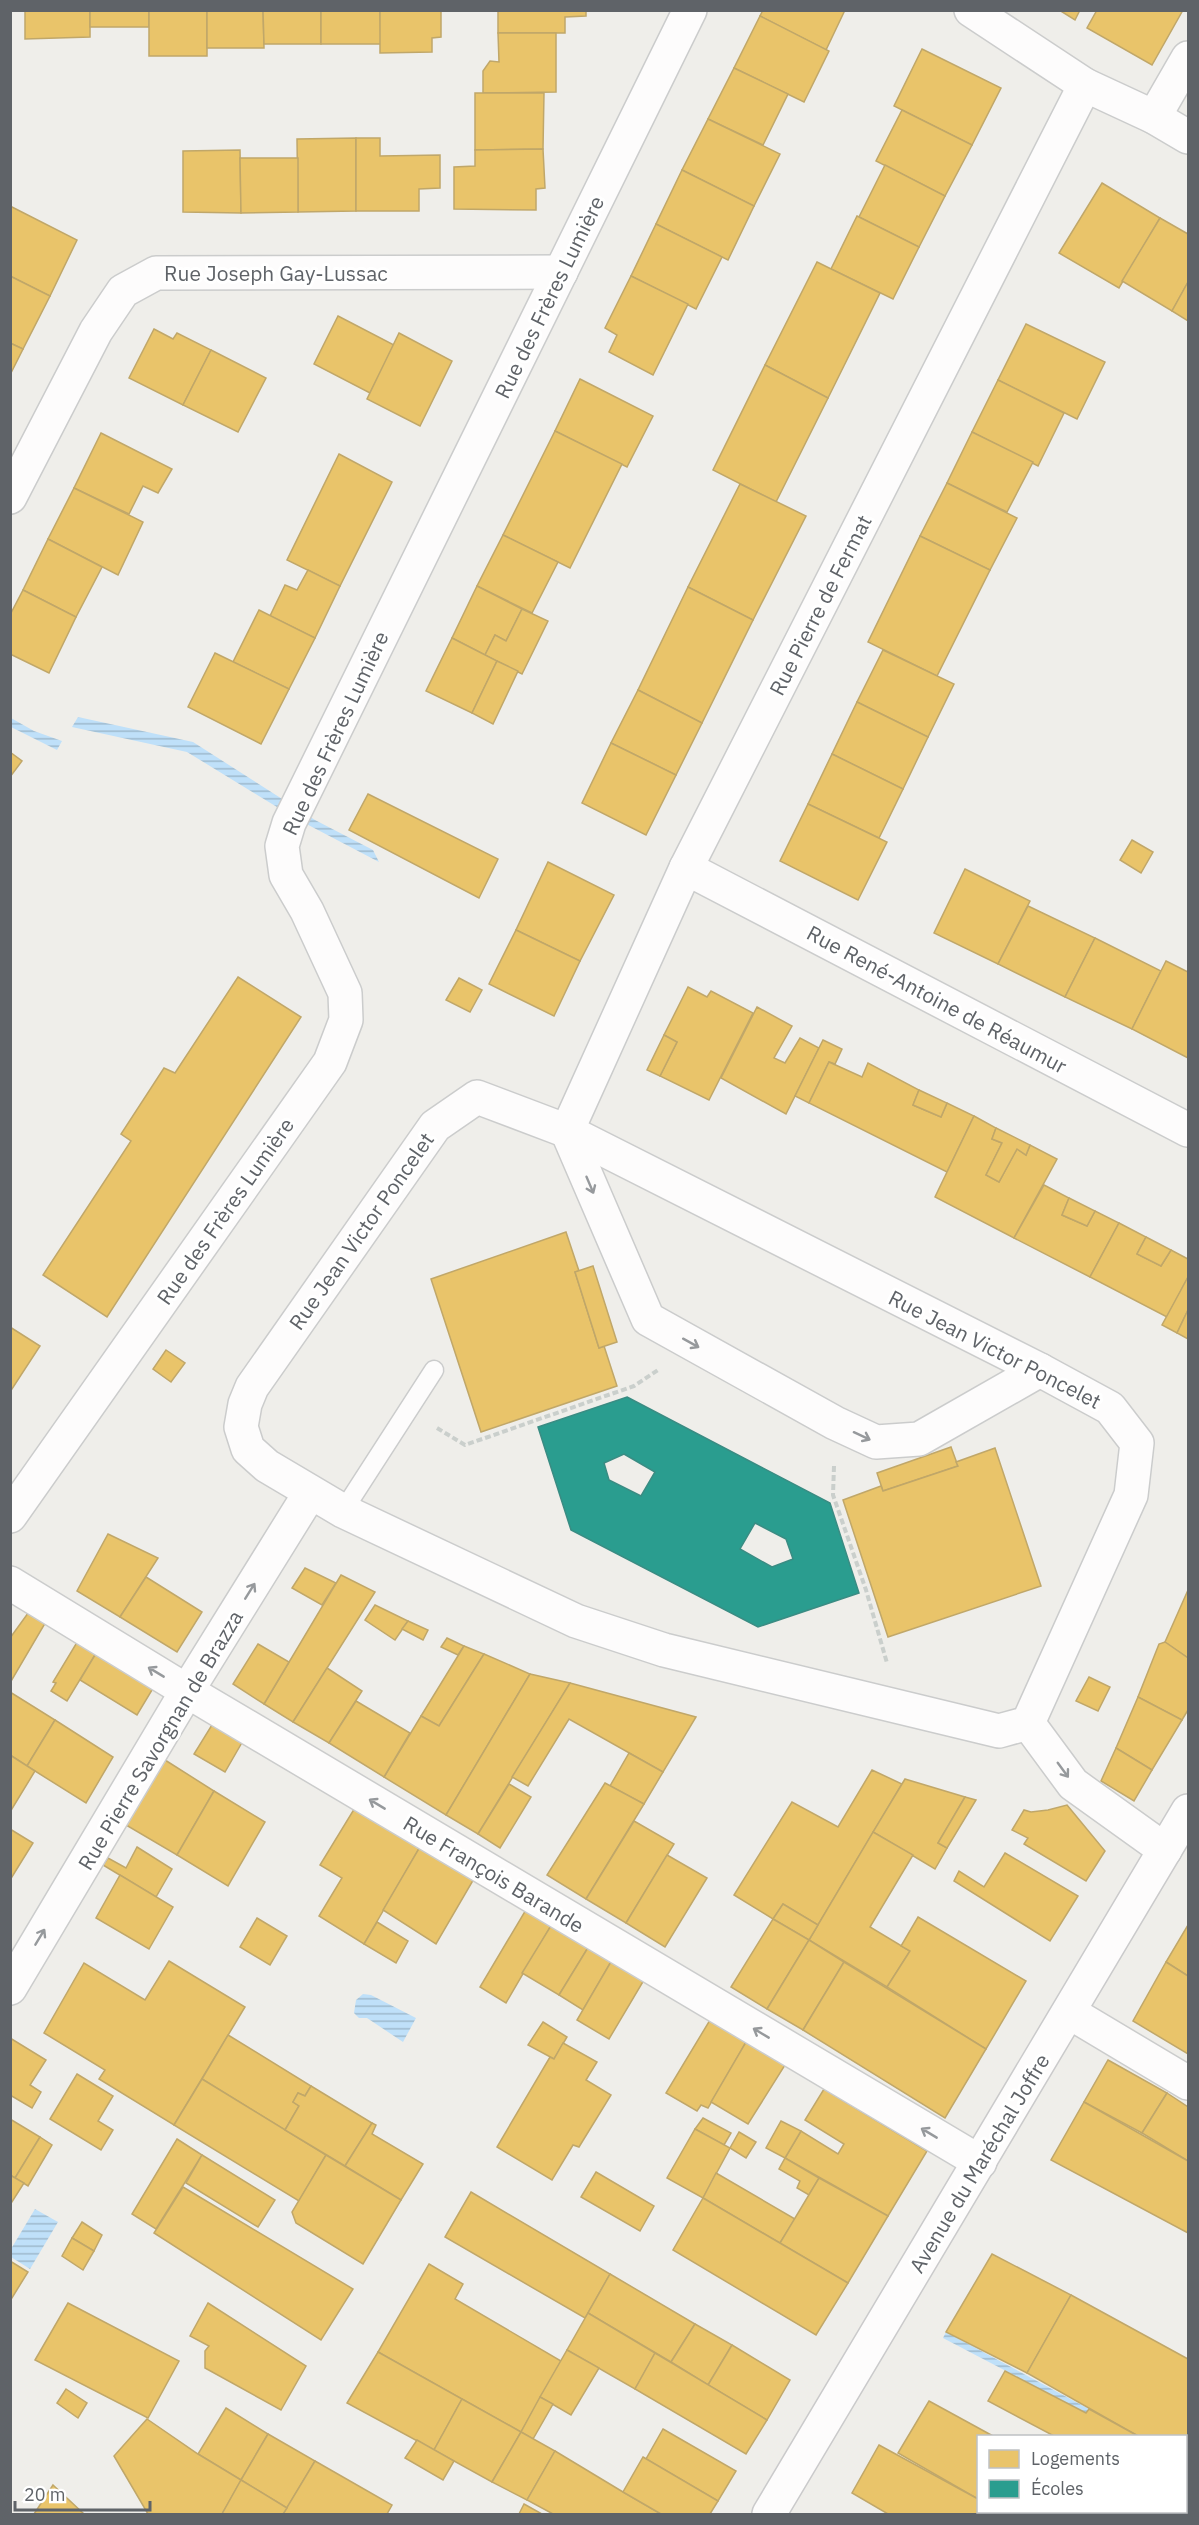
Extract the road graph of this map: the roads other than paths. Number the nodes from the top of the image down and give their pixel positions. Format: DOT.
graph roads {
  1 [pos="690,10"];
  2 [pos="971,10"];
  3 [pos="1188,57"];
  4 [pos="1085,85"];
  5 [pos="1154,117"];
  6 [pos="1188,137"];
  7 [pos="561,273"];
  8 [pos="10,497"];
  9 [pos="686,868"];
  10 [pos="1188,1130"];
  11 [pos="567,1131"];
  12 [pos="434,1370"];
  13 [pos="1040,1370"];
  14 [pos="310,1493"];
  15 [pos="343,1511"];
  16 [pos="10,1516"];
  17 [pos="10,1583"];
  18 [pos="188,1691"];
  19 [pos="1014,1727"];
  20 [pos="1188,1811"];
  21 [pos="1165,1850"];
  22 [pos="10,1988"];
  23 [pos="1069,2012"];
  24 [pos="1188,2083"];
  25 [pos="980,2162"];
  26 [pos="770,2514"];
  1 -- 7 [label="street, Rue des Frères Lumière"];
  2 -- 4 [label="street"];
  3 -- 5 [label="street"];
  4 -- 5 [label="street"];
  4 -- 9 [label="street, Rue Pierre de Fermat"];
  5 -- 6 [label="street"];
  7 -- 8 [label="street, Rue Joseph Gay-Lussac"];
  7 -- 16 [label="street, Rue des Frères Lumière"];
  9 -- 10 [label="street, Rue René-Antoine de Réaumur"];
  9 -- 11 [label="street, Rue Pierre de Fermat"];
  11 -- 13 [label="street, Rue Jean Victor Poncelet"];
  11 -- 13 [label="street, one-way"];
  11 -- 14 [label="street, Rue Jean Victor Poncelet"];
  12 -- 15 [label="lane"];
  13 -- 19 [label="street, Rue Jean Victor Poncelet"];
  14 -- 15 [label="street, Rue Jean Victor Poncelet"];
  18 -- 14 [label="street, Rue Pierre Savorgnan de Brazza, one-way"];
  15 -- 19 [label="street, Rue Jean Victor Poncelet"];
  18 -- 17 [label="street, Rue François Barande, one-way"];
  22 -- 18 [label="street, Rue Pierre Savorgnan de Brazza, one-way"];
  25 -- 18 [label="street, Rue François Barande, one-way"];
  19 -- 21 [label="street, one-way"];
  20 -- 21 [label="street, Avenue du Maréchal Joffre"];
  21 -- 23 [label="street, Avenue du Maréchal Joffre"];
  23 -- 24 [label="street"];
  23 -- 25 [label="street, Avenue du Maréchal Joffre"];
  25 -- 26 [label="street, Avenue du Maréchal Joffre"];
}
